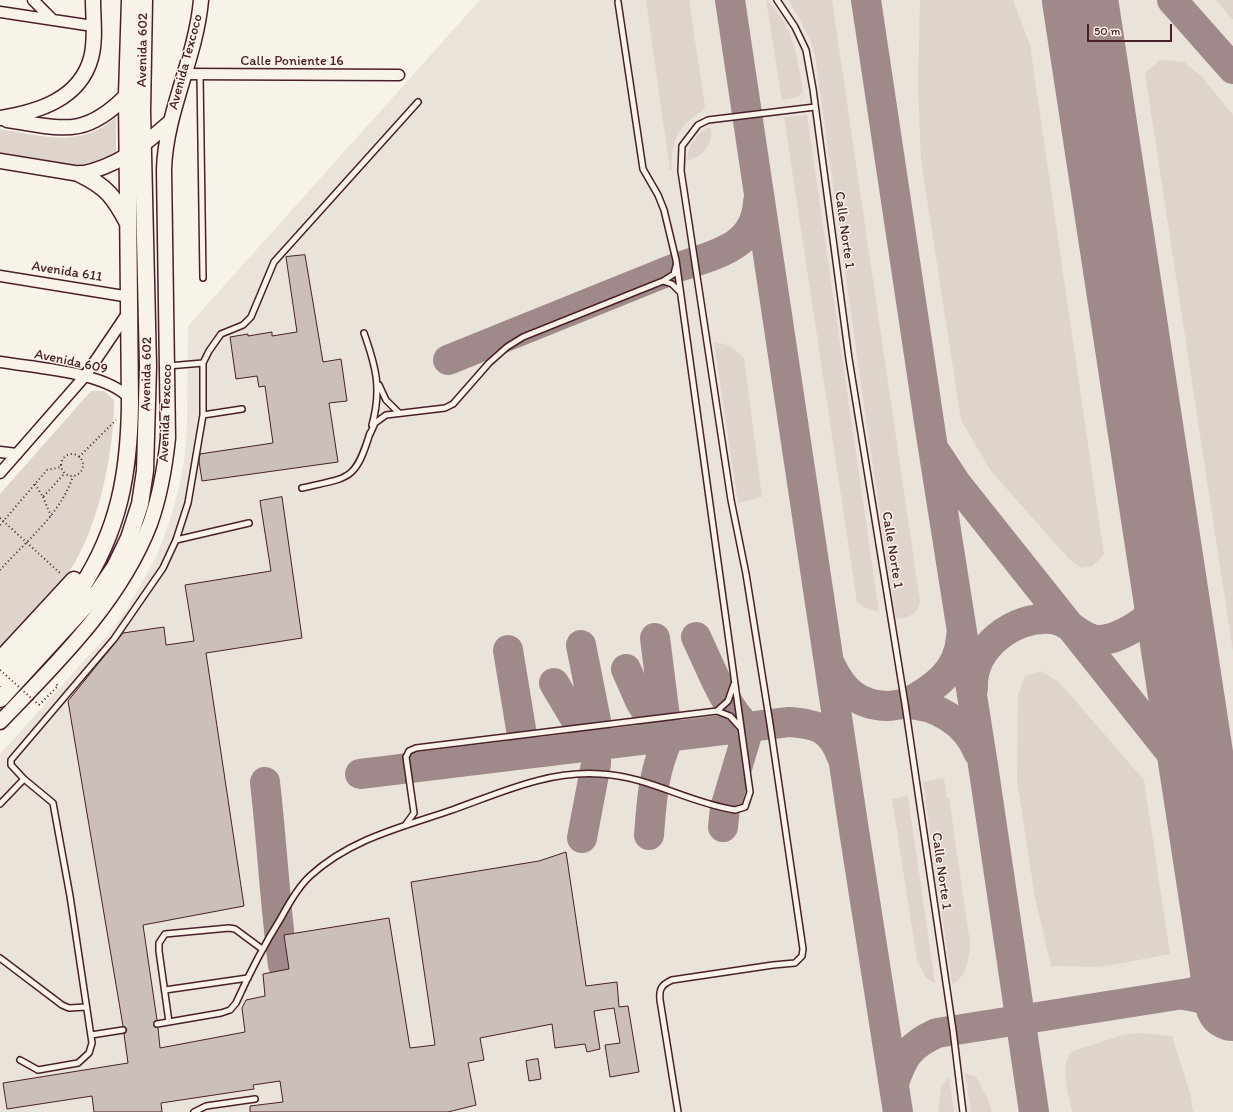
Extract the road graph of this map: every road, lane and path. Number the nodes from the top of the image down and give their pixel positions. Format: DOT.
graph roads {
  1 [pos="33,0"];
  2 [pos="93,0"];
  3 [pos="130,0"];
  4 [pos="144,0"];
  5 [pos="201,0"];
  6 [pos="777,0"];
  7 [pos="618,2"];
  8 [pos="0,12"];
  9 [pos="53,20"];
  10 [pos="93,26"];
  11 [pos="184,74"];
  12 [pos="200,74"];
  13 [pos="399,75"];
  14 [pos="127,95"];
  15 [pos="418,102"];
  16 [pos="814,107"];
  17 [pos="0,119"];
  18 [pos="169,123"];
  19 [pos="143,146"];
  20 [pos="128,156"];
  21 [pos="0,161"];
  22 [pos="80,174"];
  23 [pos="129,226"];
  24 [pos="676,260"];
  25 [pos="0,276"];
  26 [pos="202,278"];
  27 [pos="663,281"];
  28 [pos="681,293"];
  29 [pos="130,303"];
  30 [pos="364,332"];
  31 [pos="0,362"];
  32 [pos="203,363"];
  33 [pos="168,366"];
  34 [pos="85,376"];
  35 [pos="378,381"];
  36 [pos="130,402"];
  37 [pos="242,409"];
  38 [pos="399,413"];
  39 [pos="203,415"];
  40 [pos="370,434"];
  41 [pos="0,452"];
  42 [pos="17,454"];
  43 [pos="79,457"];
  44 [pos="61,467"];
  45 [pos="0,473"];
  46 [pos="64,474"];
  47 [pos="74,476"];
  48 [pos="35,484"];
  49 [pos="302,488"];
  50 [pos="43,497"];
  51 [pos="51,516"];
  52 [pos="0,518"];
  53 [pos="4,521"];
  54 [pos="249,523"];
  55 [pos="0,525"];
  56 [pos="176,540"];
  57 [pos="26,542"];
  58 [pos="99,559"];
  59 [pos="0,570"];
  60 [pos="71,582"];
  61 [pos="0,660"];
  62 [pos="0,670"];
  63 [pos="0,678"];
  64 [pos="735,682"];
  65 [pos="58,686"];
  66 [pos="0,699"];
  67 [pos="717,711"];
  68 [pos="0,722"];
  69 [pos="741,729"];
  70 [pos="24,778"];
  71 [pos="0,804"];
  72 [pos="414,813"];
  73 [pos="426,818"];
  74 [pos="405,825"];
  75 [pos="262,949"];
  76 [pos="0,958"];
  77 [pos="248,978"];
  78 [pos="165,990"];
  79 [pos="86,1007"];
  80 [pos="169,1022"];
  81 [pos="157,1024"];
  82 [pos="123,1030"];
  83 [pos="91,1035"];
  84 [pos="20,1060"];
  85 [pos="255,1099"];
  86 [pos="194,1112"];
  87 [pos="678,1112"];
  88 [pos="963,1112"];
  1 -- 9 [label="street"];
  2 -- 10 [label="main road"];
  3 -- 14 [label="main road, Avenida 602"];
  4 -- 19 [label="main road, Avenida 602"];
  5 -- 11 [label="main road, Avenida Texcoco"];
  6 -- 16 [label="lane, Calle Norte 1"];
  7 -- 24 [label="lane"];
  8 -- 9 [label="street"];
  9 -- 10 [label="street"];
  10 -- 17 [label="main road"];
  11 -- 12 [label="street, Calle Poniente 16"];
  11 -- 18 [label="main road, Avenida Texcoco"];
  12 -- 13 [label="street, Calle Poniente 16"];
  12 -- 26 [label="lane"];
  14 -- 17 [label="main road"];
  14 -- 20 [label="main road, Avenida 602"];
  15 -- 32 [label="lane"];
  16 -- 87 [label="lane"];
  16 -- 88 [label="lane, Calle Norte 1"];
  18 -- 19 [label="main road, Avenida Texcoco"];
  18 -- 33 [label="main road, Avenida Texcoco"];
  19 -- 20 [label="main road, Avenida Texcoco"];
  19 -- 66 [label="main road, Avenida 602"];
  20 -- 22 [label="main road, Avenida Texcoco"];
  20 -- 23 [label="main road, Avenida 602"];
  21 -- 22 [label="main road"];
  22 -- 23 [label="main road"];
  23 -- 29 [label="main road, Avenida 602"];
  24 -- 27 [label="lane"];
  24 -- 28 [label="lane"];
  25 -- 29 [label="street, Avenida 611"];
  27 -- 28 [label="lane"];
  27 -- 38 [label="lane"];
  28 -- 64 [label="lane"];
  29 -- 34 [label="street"];
  29 -- 36 [label="main road, Avenida 602"];
  30 -- 35 [label="lane"];
  31 -- 34 [label="street, Avenida 609"];
  32 -- 33 [label="lane"];
  32 -- 39 [label="lane"];
  33 -- 68 [label="main road, Avenida Texcoco"];
  34 -- 36 [label="street, Avenida 609"];
  34 -- 42 [label="street"];
  35 -- 38 [label="lane"];
  35 -- 40 [label="lane"];
  36 -- 43 [label="path"];
  36 -- 58 [label="main road, Avenida 602"];
  37 -- 39 [label="lane"];
  38 -- 40 [label="lane"];
  39 -- 56 [label="lane"];
  40 -- 49 [label="lane"];
  41 -- 42 [label="street"];
  42 -- 45 [label="street"];
  43 -- 44 [label="path"];
  43 -- 47 [label="path"];
  44 -- 46 [label="path"];
  44 -- 48 [label="path"];
  46 -- 47 [label="path"];
  46 -- 50 [label="path"];
  47 -- 51 [label="path"];
  48 -- 50 [label="path"];
  48 -- 53 [label="path"];
  50 -- 51 [label="path"];
  51 -- 57 [label="path"];
  52 -- 53 [label="path"];
  53 -- 55 [label="path"];
  53 -- 57 [label="path"];
  54 -- 56 [label="lane"];
  56 -- 70 [label="lane"];
  57 -- 59 [label="path"];
  57 -- 60 [label="path"];
  58 -- 60 [label="main road, Avenida 602"];
  58 -- 63 [label="main road, Avenida 602"];
  60 -- 61 [label="main road, Avenida 602"];
  62 -- 65 [label="path, bridge"];
  64 -- 67 [label="lane"];
  64 -- 69 [label="lane"];
  67 -- 69 [label="lane"];
  67 -- 72 [label="lane"];
  69 -- 73 [label="lane"];
  70 -- 71 [label="lane"];
  70 -- 79 [label="lane"];
  72 -- 73 [label="lane"];
  72 -- 74 [label="lane"];
  73 -- 74 [label="lane"];
  74 -- 75 [label="lane"];
  75 -- 77 [label="lane"];
  75 -- 78 [label="lane"];
  76 -- 79 [label="lane"];
  77 -- 78 [label="lane"];
  77 -- 80 [label="lane"];
  78 -- 80 [label="lane"];
  79 -- 83 [label="lane"];
  80 -- 81 [label="lane"];
  82 -- 83 [label="lane"];
  83 -- 84 [label="lane"];
  85 -- 86 [label="lane"];
}
